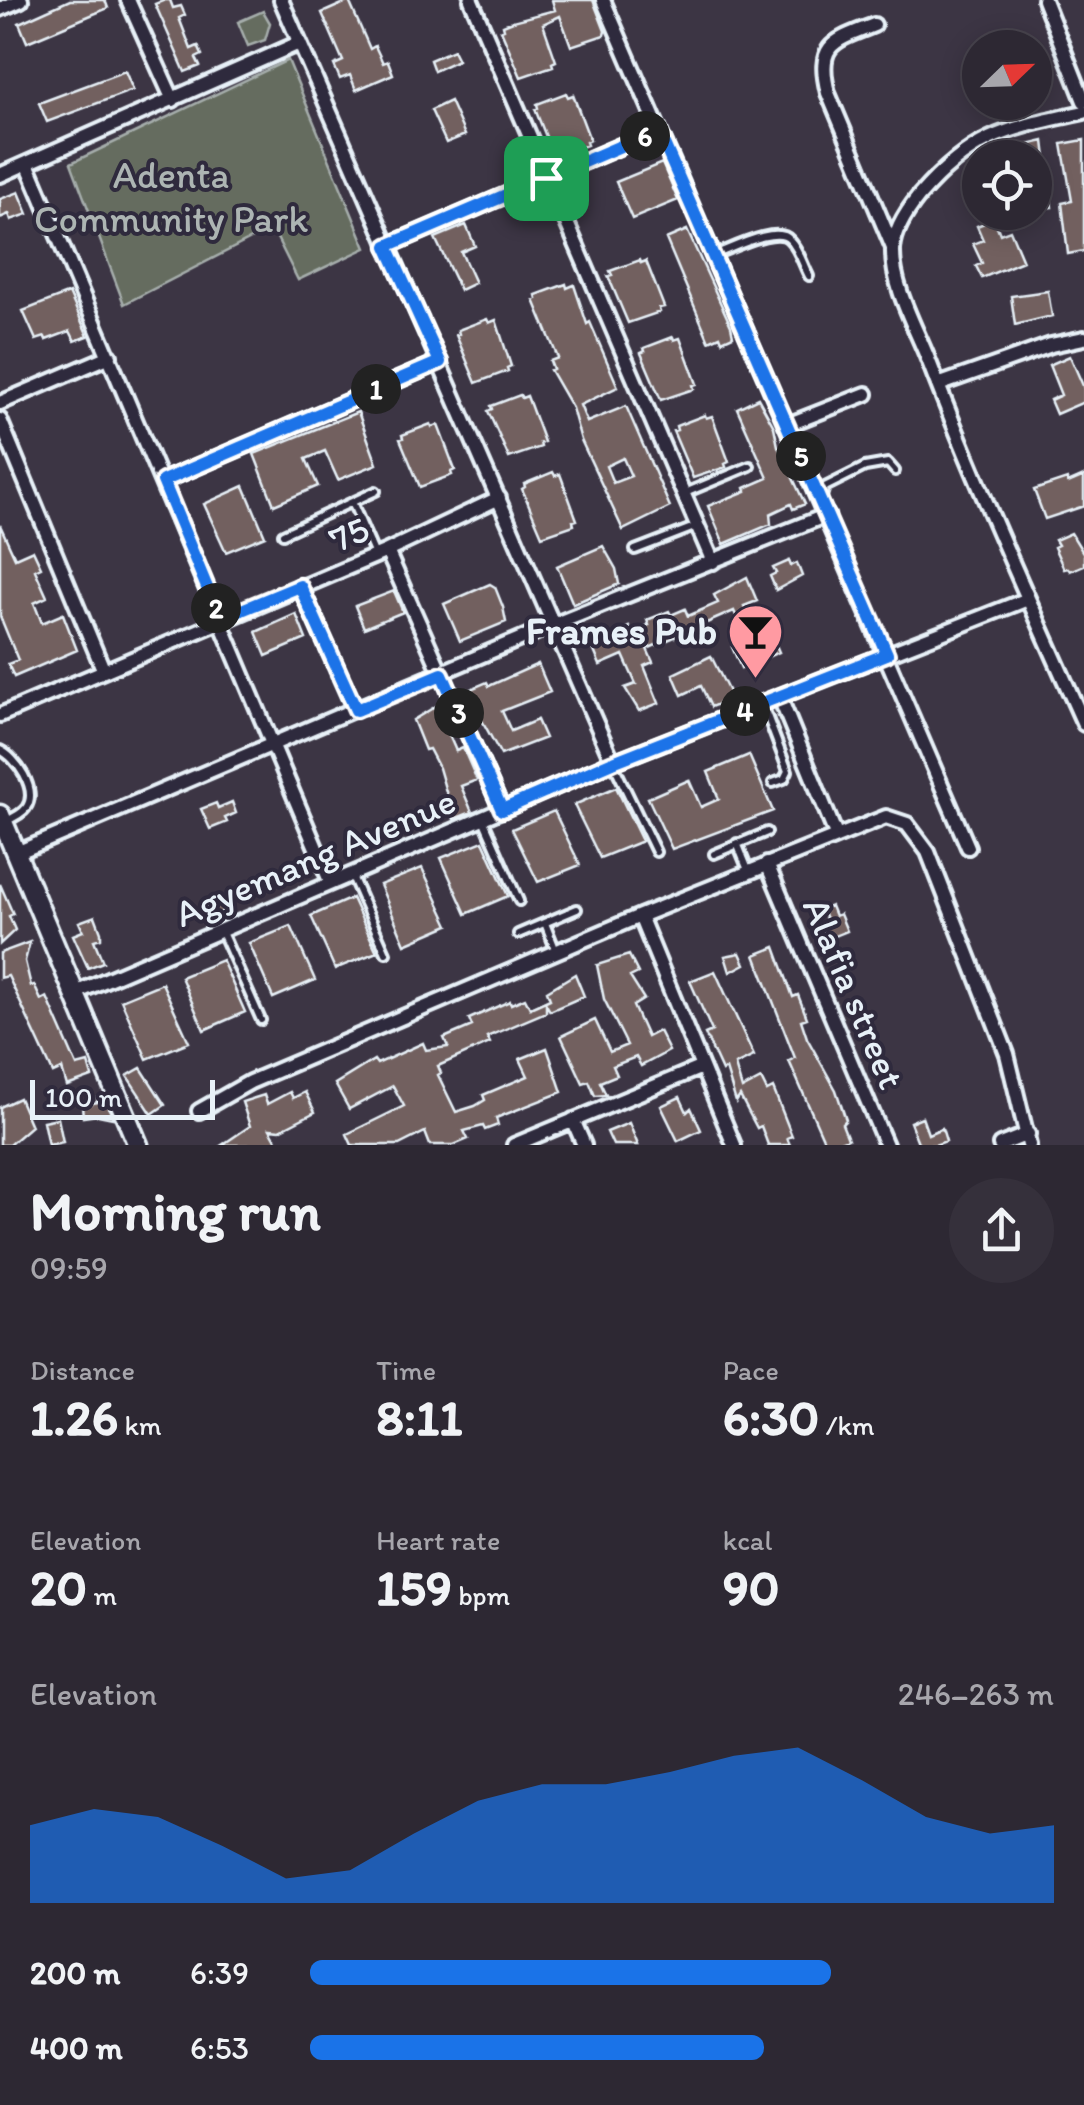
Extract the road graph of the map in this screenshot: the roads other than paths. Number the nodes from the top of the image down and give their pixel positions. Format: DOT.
graph roads {
  1 [pos="21,0"];
  2 [pos="128,0"];
  3 [pos="281,0"];
  4 [pos="471,0"];
  5 [pos="602,0"];
  6 [pos="1044,0"];
  7 [pos="0,8"];
  8 [pos="874,25"];
  9 [pos="299,43"];
  10 [pos="173,100"];
  11 [pos="1084,101"];
  12 [pos="1084,112"];
  13 [pos="658,130"];
  14 [pos="28,164"];
  15 [pos="0,174"];
  16 [pos="546,178"];
  17 [pos="387,246"];
  18 [pos="893,249"];
  19 [pos="713,255"];
  20 [pos="809,276"];
  21 [pos="1084,338"];
  22 [pos="110,356"];
  23 [pos="440,362"];
  24 [pos="938,385"];
  25 [pos="866,394"];
  26 [pos="0,403"];
  27 [pos="0,420"];
  28 [pos="787,426"];
  29 [pos="750,466"];
  30 [pos="895,470"];
  31 [pos="163,481"];
  32 [pos="376,491"];
  33 [pos="684,493"];
  34 [pos="498,498"];
  35 [pos="821,500"];
  36 [pos="352,502"];
  37 [pos="828,515"];
  38 [pos="698,526"];
  39 [pos="284,534"];
  40 [pos="635,550"];
  41 [pos="381,553"];
  42 [pos="714,562"];
  43 [pos="300,586"];
  44 [pos="1028,600"];
  45 [pos="220,619"];
  46 [pos="553,625"];
  47 [pos="887,654"];
  48 [pos="103,669"];
  49 [pos="442,674"];
  50 [pos="780,698"];
  51 [pos="763,705"];
  52 [pos="356,710"];
  53 [pos="0,715"];
  54 [pos="1084,724"];
  55 [pos="273,744"];
  56 [pos="0,750"];
  57 [pos="613,762"];
  58 [pos="772,783"];
  59 [pos="502,810"];
  60 [pos="482,818"];
  61 [pos="2,819"];
  62 [pos="766,832"];
  63 [pos="836,835"];
  64 [pos="737,843"];
  65 [pos="968,846"];
  66 [pos="656,852"];
  67 [pos="14,854"];
  68 [pos="714,854"];
  69 [pos="766,864"];
  70 [pos="749,871"];
  71 [pos="350,872"];
  72 [pos="330,881"];
  73 [pos="519,901"];
  74 [pos="578,910"];
  75 [pos="640,916"];
  76 [pos="545,923"];
  77 [pos="220,929"];
  78 [pos="518,934"];
  79 [pos="556,952"];
  80 [pos="386,953"];
  81 [pos="73,994"];
  82 [pos="261,1020"];
  83 [pos="702,1067"];
  84 [pos="199,1111"];
  85 [pos="573,1120"];
  86 [pos="1029,1140"];
  87 [pos="131,1143"];
  88 [pos="514,1145"];
  89 [pos="584,1145"];
  90 [pos="734,1145"];
  91 [pos="886,1145"];
  92 [pos="1000,1145"];
  1 -- 7 [label="street"];
  2 -- 10 [label="street"];
  3 -- 9 [label="street"];
  4 -- 16 [label="street"];
  5 -- 13 [label="street"];
  6 -- 11 [label="street"];
  8 -- 18 [label="street"];
  9 -- 10 [label="street"];
  9 -- 17 [label="street"];
  10 -- 14 [label="street"];
  12 -- 18 [label="street"];
  13 -- 16 [label="street"];
  13 -- 19 [label="street"];
  14 -- 15 [label="street"];
  14 -- 22 [label="street"];
  16 -- 17 [label="street"];
  16 -- 33 [label="street"];
  17 -- 23 [label="street"];
  18 -- 24 [label="street"];
  19 -- 20 [label="lane"];
  19 -- 28 [label="street"];
  21 -- 24 [label="street"];
  22 -- 26 [label="street"];
  22 -- 31 [label="street"];
  23 -- 31 [label="street"];
  23 -- 34 [label="street"];
  24 -- 44 [label="street"];
  25 -- 28 [label="street"];
  27 -- 48 [label="street"];
  28 -- 35 [label="street"];
  29 -- 33 [label="lane"];
  30 -- 35 [label="lane"];
  31 -- 45 [label="street"];
  32 -- 36 [label="lane"];
  33 -- 38 [label="street"];
  34 -- 41 [label="street, 75"];
  34 -- 46 [label="street"];
  35 -- 37 [label="street"];
  36 -- 39 [label="lane"];
  36 -- 41 [label="lane"];
  37 -- 42 [label="street"];
  37 -- 47 [label="street"];
  38 -- 40 [label="lane"];
  38 -- 42 [label="street"];
  41 -- 43 [label="street, 75"];
  41 -- 49 [label="street"];
  42 -- 46 [label="street"];
  43 -- 45 [label="street, 75"];
  43 -- 52 [label="street"];
  44 -- 47 [label="street, Agyemang Avenue"];
  44 -- 54 [label="street"];
  45 -- 48 [label="street, 75"];
  45 -- 55 [label="street"];
  46 -- 49 [label="street"];
  46 -- 57 [label="street"];
  47 -- 50 [label="street, Agyemang Avenue"];
  47 -- 65 [label="street"];
  48 -- 53 [label="street, 75"];
  49 -- 52 [label="street"];
  49 -- 59 [label="street"];
  50 -- 51 [label="street, Agyemang Avenue"];
  50 -- 63 [label="street"];
  51 -- 57 [label="street, Agyemang Avenue"];
  51 -- 58 [label="lane"];
  52 -- 55 [label="street"];
  55 -- 67 [label="street"];
  55 -- 72 [label="street"];
  56 -- 61 [label="lane"];
  57 -- 59 [label="street, Agyemang Avenue"];
  57 -- 66 [label="lane"];
  59 -- 60 [label="street, Agyemang Avenue"];
  60 -- 71 [label="street, Agyemang Avenue"];
  60 -- 73 [label="lane"];
  61 -- 67 [label="street"];
  62 -- 64 [label="lane"];
  63 -- 69 [label="street"];
  63 -- 86 [label="street"];
  64 -- 68 [label="lane"];
  64 -- 70 [label="lane"];
  67 -- 81 [label="street"];
  69 -- 70 [label="street"];
  69 -- 91 [label="street, Alafia street"];
  70 -- 75 [label="street"];
  71 -- 72 [label="street, Agyemang Avenue"];
  71 -- 80 [label="lane"];
  72 -- 77 [label="street, Agyemang Avenue"];
  74 -- 76 [label="lane"];
  75 -- 79 [label="street"];
  75 -- 83 [label="street"];
  76 -- 78 [label="lane"];
  76 -- 79 [label="lane"];
  77 -- 81 [label="street, Agyemang Avenue"];
  77 -- 82 [label="lane"];
  79 -- 84 [label="street"];
  81 -- 87 [label="street"];
  83 -- 85 [label="street"];
  83 -- 90 [label="street"];
  85 -- 88 [label="street"];
  85 -- 89 [label="street"];
  86 -- 92 [label="street"];
}
